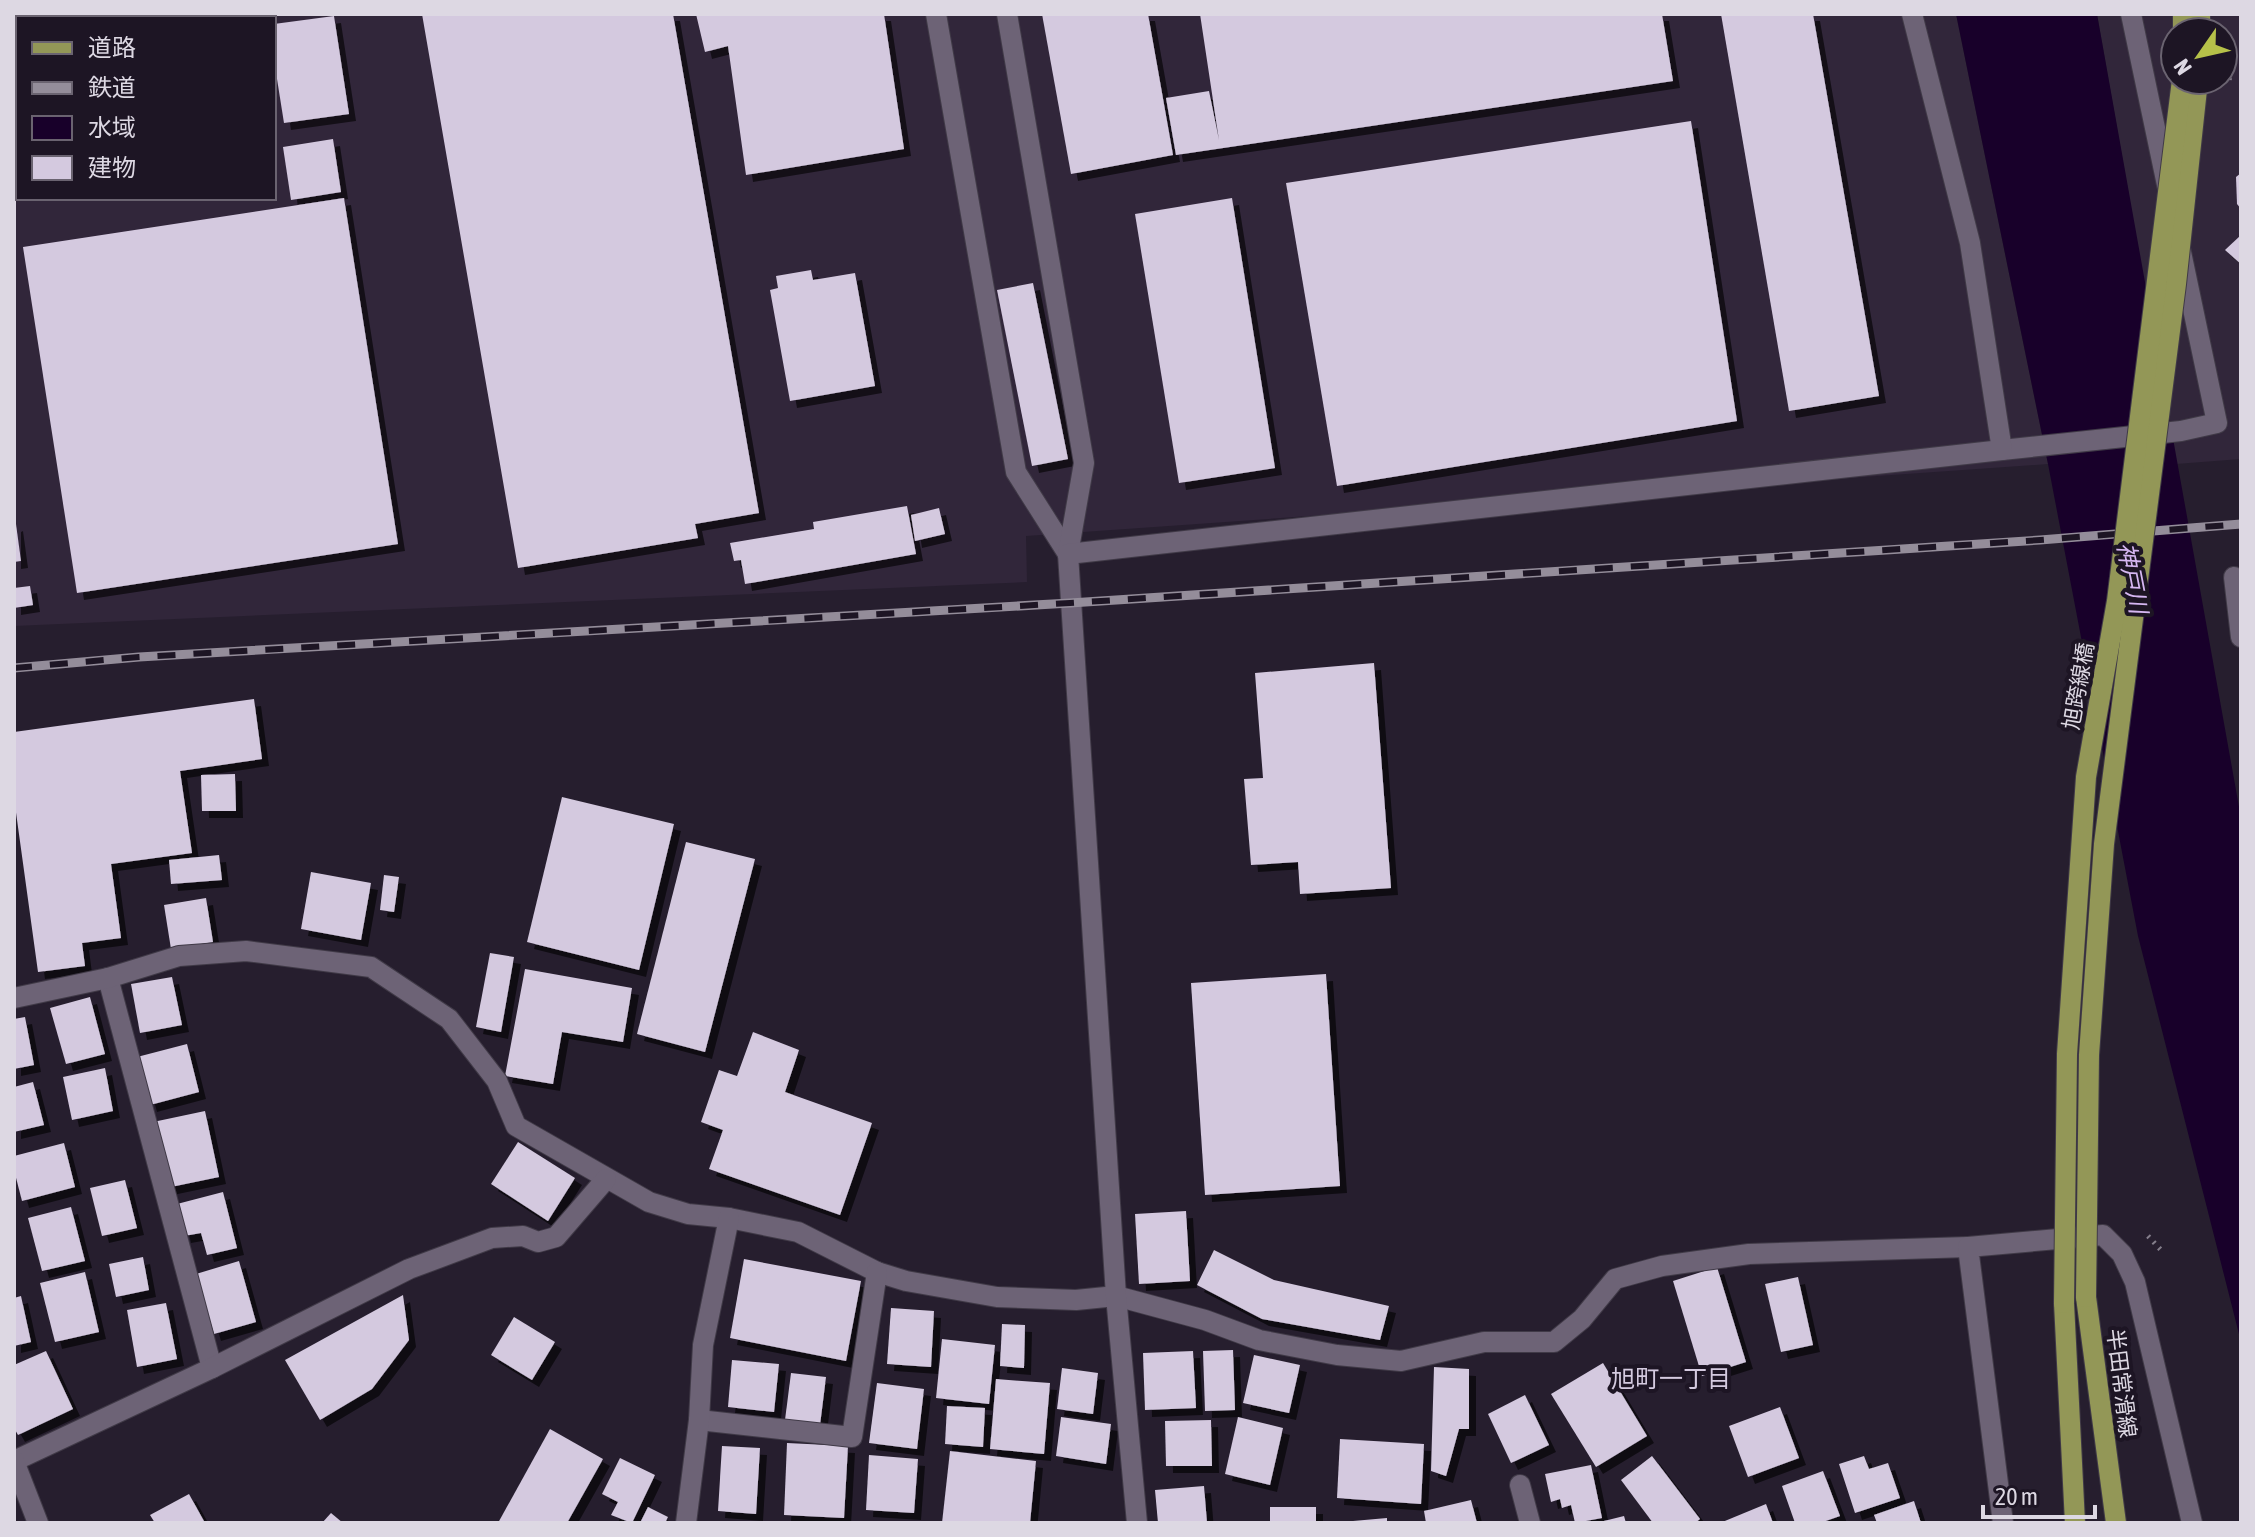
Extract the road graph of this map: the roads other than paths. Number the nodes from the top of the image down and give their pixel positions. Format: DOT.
graph roads {
  1 [pos="936,14"];
  2 [pos="1007,14"];
  3 [pos="1912,14"];
  4 [pos="2131,14"];
  5 [pos="2180,96"];
  6 [pos="2196,96"];
  7 [pos="2002,450"];
  8 [pos="1068,554"];
  9 [pos="2234,577"];
  10 [pos="2241,637"];
  11 [pos="108,978"];
  12 [pos="14,998"];
  13 [pos="606,1179"];
  14 [pos="729,1218"];
  15 [pos="1968,1247"];
  16 [pos="877,1272"];
  17 [pos="1116,1296"];
  18 [pos="2086,1297"];
  19 [pos="212,1368"];
  20 [pos="699,1420"];
  21 [pos="14,1461"];
  22 [pos="1520,1485"];
  23 [pos="38,1523"];
  24 [pos="686,1523"];
  25 [pos="1137,1523"];
  26 [pos="1530,1523"];
  27 [pos="2003,1523"];
  28 [pos="2075,1523"];
  29 [pos="2116,1523"];
  30 [pos="2192,1523"];
  1 -- 8 [label="street"];
  2 -- 8 [label="street"];
  3 -- 7 [label="street"];
  4 -- 7 [label="street, bridge"];
  5 -- 28 [label="main road, 旭跨線橋, bridge"];
  6 -- 18 [label="main road, 旭跨線橋, bridge"];
  7 -- 8 [label="street"];
  8 -- 17 [label="street"];
  9 -- 10 [label="street"];
  11 -- 12 [label="street"];
  11 -- 13 [label="street"];
  11 -- 19 [label="street"];
  13 -- 14 [label="street"];
  13 -- 19 [label="street"];
  14 -- 16 [label="street"];
  14 -- 20 [label="street"];
  15 -- 17 [label="street"];
  15 -- 27 [label="street"];
  15 -- 30 [label="street"];
  16 -- 17 [label="street"];
  16 -- 20 [label="street"];
  17 -- 25 [label="street"];
  18 -- 29 [label="main road, 半田常滑線"];
  19 -- 21 [label="street"];
  20 -- 24 [label="street"];
  21 -- 23 [label="street"];
  22 -- 26 [label="street"];
}
